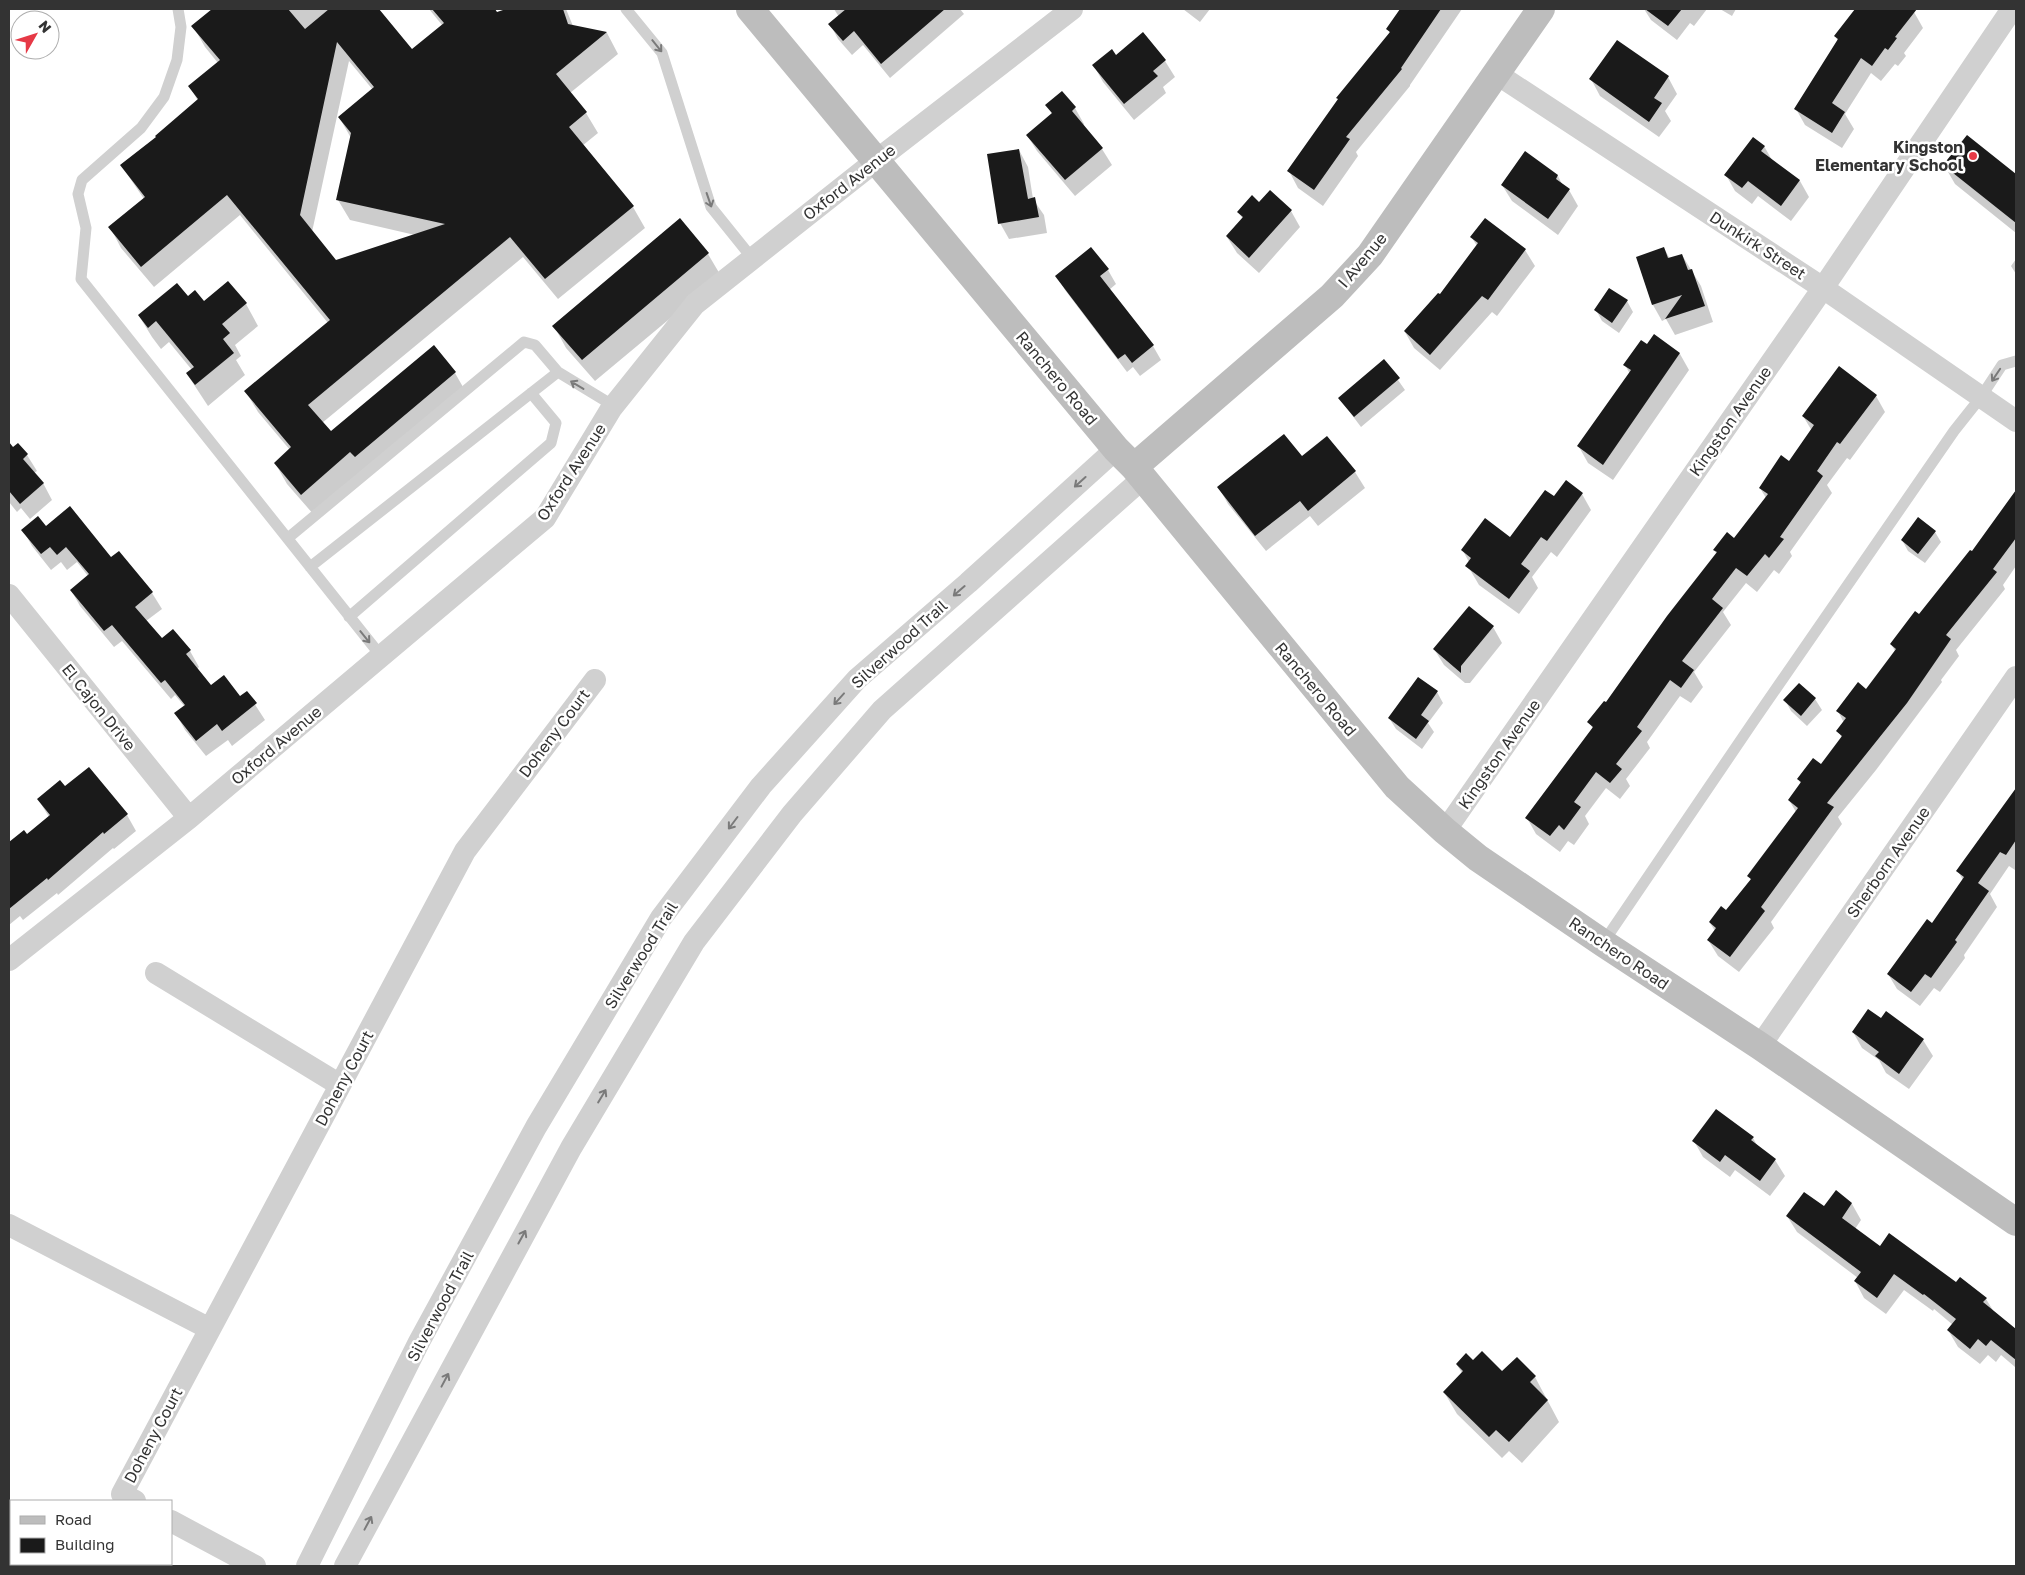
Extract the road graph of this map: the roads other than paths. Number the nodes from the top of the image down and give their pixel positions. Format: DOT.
graph roads {
  1 [pos="178,9"];
  2 [pos="626,9"];
  3 [pos="750,9"];
  4 [pos="1072,9"];
  5 [pos="1541,9"];
  6 [pos="2012,9"];
  7 [pos="1497,74"];
  8 [pos="877,160"];
  9 [pos="752,258"];
  10 [pos="1823,288"];
  11 [pos="2016,361"];
  12 [pos="558,372"];
  13 [pos="531,393"];
  14 [pos="1981,397"];
  15 [pos="614,406"];
  16 [pos="2016,421"];
  17 [pos="1130,465"];
  18 [pos="288,538"];
  19 [pos="310,567"];
  20 [pos="9,596"];
  21 [pos="349,617"];
  22 [pos="381,656"];
  23 [pos="2016,677"];
  24 [pos="595,680"];
  25 [pos="189,818"];
  26 [pos="1445,831"];
  27 [pos="1603,943"];
  28 [pos="9,960"];
  29 [pos="156,973"];
  30 [pos="1760,1046"];
  31 [pos="340,1085"];
  32 [pos="2016,1222"];
  33 [pos="9,1224"];
  34 [pos="210,1329"];
  35 [pos="128,1498"];
  36 [pos="172,1522"];
  37 [pos="255,1566"];
  38 [pos="308,1566"];
  39 [pos="345,1566"];
  1 -- 18 [label="lane"];
  2 -- 9 [label="lane, one-way"];
  3 -- 8 [label="main road, Ranchero Road"];
  4 -- 8 [label="street, Oxford Avenue"];
  5 -- 7 [label="main road, I Avenue"];
  6 -- 10 [label="street, Kingston Avenue"];
  7 -- 10 [label="street, Dunkirk Street"];
  7 -- 17 [label="main road, I Avenue"];
  8 -- 9 [label="street, Oxford Avenue"];
  8 -- 17 [label="main road, Ranchero Road"];
  9 -- 15 [label="street, Oxford Avenue"];
  10 -- 14 [label="street, Dunkirk Street"];
  10 -- 26 [label="street, Kingston Avenue"];
  11 -- 14 [label="lane, one-way"];
  12 -- 13 [label="lane"];
  15 -- 12 [label="lane, one-way"];
  12 -- 18 [label="lane"];
  13 -- 19 [label="lane"];
  13 -- 21 [label="lane"];
  14 -- 16 [label="street, Dunkirk Street"];
  14 -- 27 [label="lane"];
  15 -- 22 [label="street, Oxford Avenue"];
  17 -- 26 [label="main road, Ranchero Road"];
  17 -- 38 [label="street, Silverwood Trail, one-way"];
  39 -- 17 [label="street, one-way"];
  18 -- 19 [label="lane"];
  19 -- 21 [label="lane"];
  20 -- 25 [label="street, El Cajon Drive"];
  21 -- 22 [label="lane, one-way"];
  22 -- 25 [label="street, Oxford Avenue"];
  23 -- 30 [label="street, Sherborn Avenue"];
  24 -- 31 [label="street, Doheny Court"];
  25 -- 28 [label="street, Oxford Avenue"];
  26 -- 27 [label="main road, Ranchero Road"];
  27 -- 30 [label="main road, Ranchero Road"];
  29 -- 31 [label="street"];
  30 -- 32 [label="main road, Ranchero Road"];
  31 -- 34 [label="street, Doheny Court"];
  33 -- 34 [label="street"];
  34 -- 35 [label="street, Doheny Court"];
  36 -- 37 [label="street"];
}
